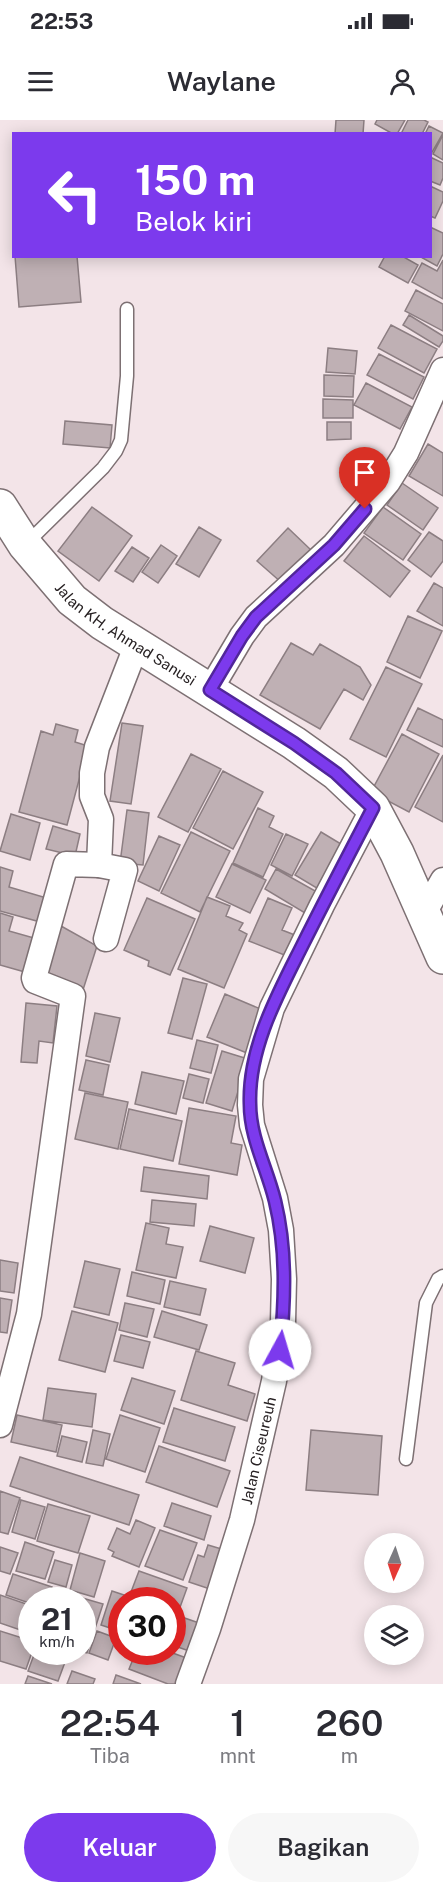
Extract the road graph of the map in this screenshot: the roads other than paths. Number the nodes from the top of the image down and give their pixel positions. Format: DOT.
graph roads {
  1 [pos="128,309"];
  2 [pos="443,370"];
  3 [pos="0,506"];
  4 [pos="24,545"];
  5 [pos="136,644"];
  6 [pos="210,690"];
  7 [pos="373,808"];
  8 [pos="99,865"];
  9 [pos="443,880"];
  10 [pos="424,913"];
  11 [pos="106,939"];
  12 [pos="443,957"];
  13 [pos="443,1276"];
  14 [pos="0,1425"];
  15 [pos="406,1459"];
  16 [pos="188,1684"];
  1 -- 4 [label="lane"];
  2 -- 6 [label="street"];
  3 -- 4 [label="highway, Jalan KH. Ahmad Sanusi"];
  4 -- 5 [label="highway, Jalan KH. Ahmad Sanusi"];
  5 -- 6 [label="highway, Jalan KH. Ahmad Sanusi"];
  5 -- 8 [label="street"];
  6 -- 7 [label="highway, Jalan KH. Ahmad Sanusi"];
  7 -- 10 [label="highway, Jalan KH. Ahmad Sanusi"];
  7 -- 16 [label="street, Jalan Ciseureuh"];
  8 -- 11 [label="street"];
  8 -- 14 [label="street"];
  9 -- 10 [label="street"];
  10 -- 12 [label="highway, Jalan KH. Ahmad Sanusi"];
  13 -- 15 [label="lane"];
}
